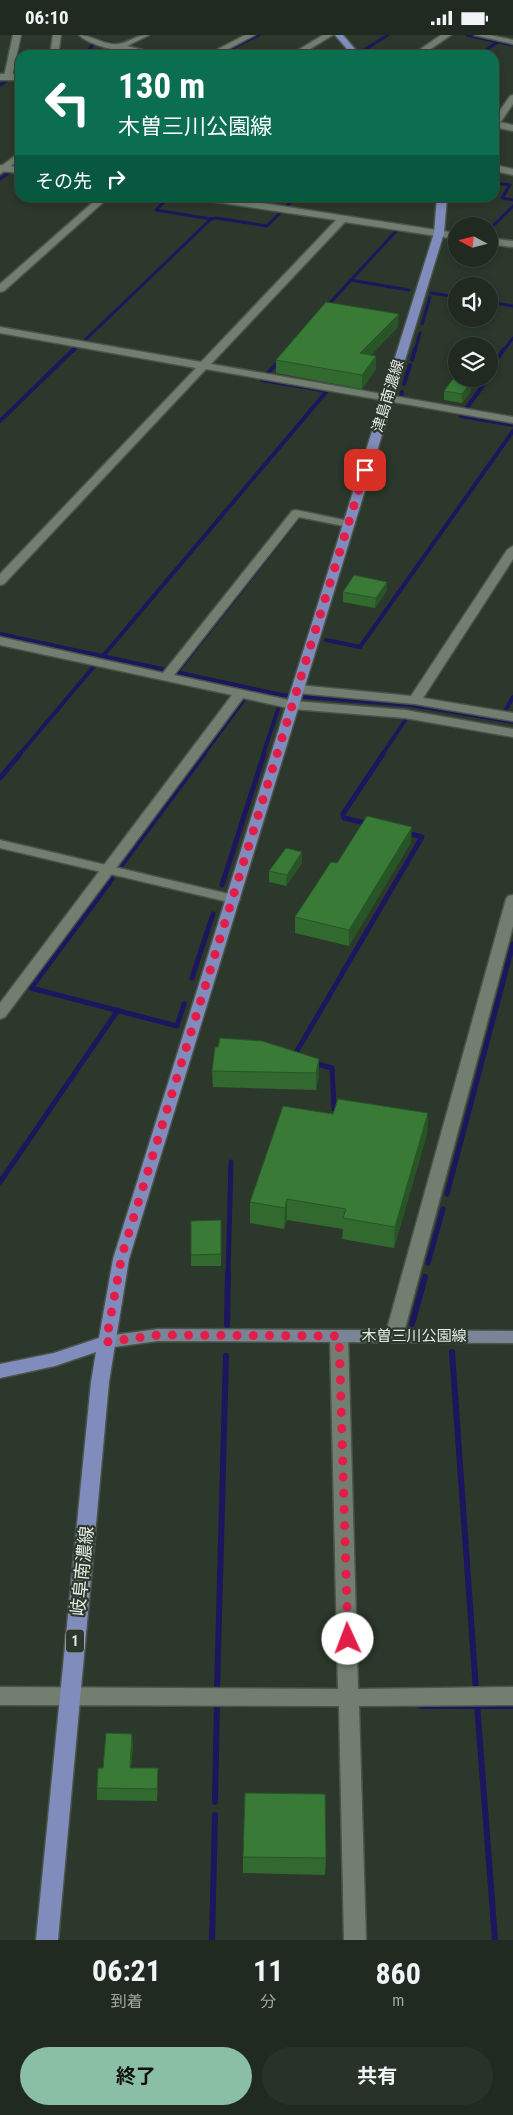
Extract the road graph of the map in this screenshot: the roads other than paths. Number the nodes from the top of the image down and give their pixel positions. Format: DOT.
graph roads {
  1 [pos="16,35"];
  2 [pos="57,35"];
  3 [pos="82,35"];
  4 [pos="145,35"];
  5 [pos="251,35"];
  6 [pos="329,35"];
  7 [pos="339,35"];
  8 [pos="447,35"];
  9 [pos="478,35"];
  10 [pos="513,42"];
  11 [pos="119,47"];
  12 [pos="55,50"];
  13 [pos="134,50"];
  14 [pos="221,50"];
  15 [pos="303,50"];
  16 [pos="352,50"];
  17 [pos="424,50"];
  18 [pos="4,77"];
  19 [pos="513,98"];
  20 [pos="499,117"];
  21 [pos="499,125"];
  22 [pos="513,128"];
  23 [pos="15,159"];
  24 [pos="1,169"];
  25 [pos="499,169"];
  26 [pos="15,170"];
  27 [pos="513,172"];
  28 [pos="99,202"];
  29 [pos="234,202"];
  30 [pos="284,202"];
  31 [pos="443,202"];
  32 [pos="278,209"];
  33 [pos="342,219"];
  34 [pos="439,233"];
  35 [pos="448,235"];
  36 [pos="498,242"];
  37 [pos="513,244"];
  38 [pos="0,289"];
  39 [pos="0,330"];
  40 [pos="203,366"];
  41 [pos="387,398"];
  42 [pos="513,420"];
  43 [pos="349,524"];
  44 [pos="513,550"];
  45 [pos="0,581"];
  46 [pos="0,641"];
  47 [pos="170,673"];
  48 [pos="240,693"];
  49 [pos="295,697"];
  50 [pos="415,700"];
  51 [pos="513,717"];
  52 [pos="513,733"];
  53 [pos="0,844"];
  54 [pos="107,870"];
  55 [pos="233,899"];
  56 [pos="513,899"];
  57 [pos="0,1014"];
  58 [pos="339,1336"];
  59 [pos="394,1336"];
  60 [pos="513,1337"];
  61 [pos="106,1342"];
  62 [pos="0,1371"];
  63 [pos="0,1696"];
  64 [pos="513,1696"];
  65 [pos="69,1697"];
  66 [pos="349,1697"];
  67 [pos="46,1940"];
  68 [pos="355,1940"];
  1 -- 18 [label="street"];
  2 -- 12 [label="street"];
  3 -- 11 [label="street"];
  4 -- 11 [label="street"];
  5 -- 14 [label="street"];
  6 -- 15 [label="street"];
  7 -- 16 [label="main road"];
  8 -- 17 [label="street"];
  9 -- 10 [label="street"];
  11 -- 13 [label="street"];
  19 -- 20 [label="street"];
  21 -- 22 [label="street"];
  23 -- 24 [label="street"];
  24 -- 26 [label="street"];
  25 -- 27 [label="street"];
  28 -- 38 [label="street"];
  29 -- 32 [label="street"];
  30 -- 32 [label="street"];
  31 -- 34 [label="main road, 津島南濃線"];
  32 -- 33 [label="street"];
  33 -- 34 [label="street"];
  33 -- 40 [label="street"];
  34 -- 35 [label="street"];
  34 -- 41 [label="main road, 津島南濃線"];
  36 -- 37 [label="street"];
  39 -- 40 [label="street"];
  40 -- 41 [label="street"];
  40 -- 45 [label="street"];
  41 -- 42 [label="street"];
  41 -- 43 [label="main road, 津島南濃線"];
  43 -- 47 [label="street"];
  43 -- 49 [label="main road, 津島南濃線"];
  44 -- 50 [label="street"];
  46 -- 47 [label="street"];
  47 -- 48 [label="street"];
  48 -- 49 [label="street"];
  48 -- 54 [label="street"];
  49 -- 50 [label="street"];
  49 -- 52 [label="street"];
  49 -- 55 [label="main road, 津島南濃線"];
  50 -- 51 [label="street"];
  53 -- 54 [label="street"];
  54 -- 55 [label="street"];
  54 -- 57 [label="street"];
  55 -- 61 [label="main road, 津島南濃線"];
  56 -- 59 [label="street"];
  58 -- 59 [label="main road, 木曽三川公園線"];
  58 -- 61 [label="main road, 木曽三川公園線"];
  58 -- 66 [label="street"];
  59 -- 60 [label="main road, 木曽三川公園線"];
  61 -- 62 [label="main road"];
  61 -- 65 [label="main road, 岐阜南濃線 / 1"];
  63 -- 65 [label="street"];
  64 -- 66 [label="street"];
  65 -- 66 [label="street"];
  65 -- 67 [label="main road, 岐阜南濃線 / 1"];
  66 -- 68 [label="street"];
}
